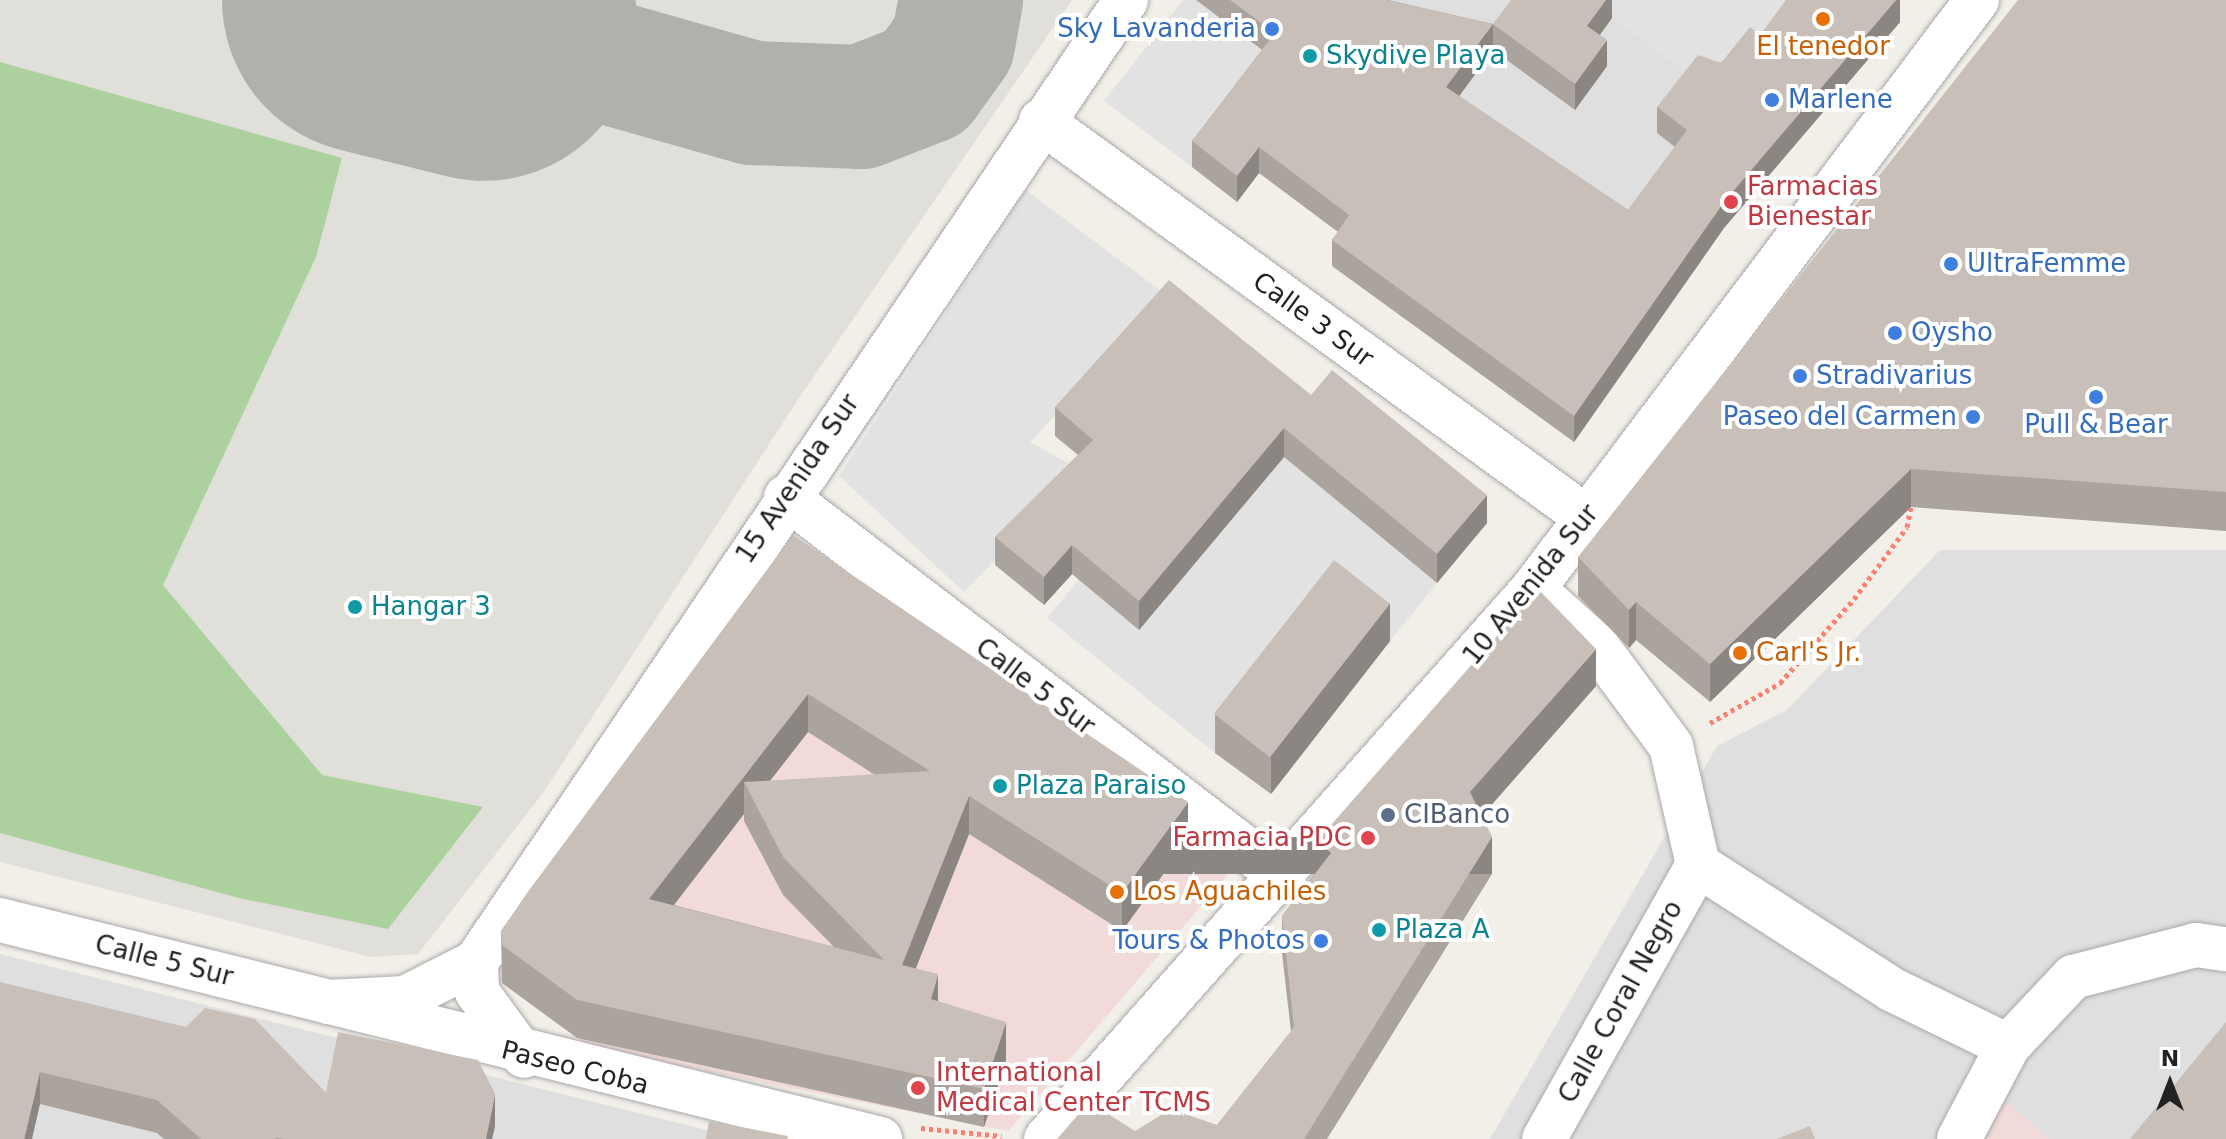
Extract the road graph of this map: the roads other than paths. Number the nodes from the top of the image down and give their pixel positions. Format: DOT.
graph roads {
  1 [pos="1126,0"];
  2 [pos="1977,0"];
  3 [pos="1041,121"];
  4 [pos="786,497"];
  5 [pos="1586,517"];
  6 [pos="1533,589"];
  7 [pos="1698,865"];
  8 [pos="1284,878"];
  9 [pos="0,920"];
  10 [pos="2226,949"];
  11 [pos="476,962"];
  12 [pos="328,1002"];
  13 [pos="2008,1046"];
  14 [pos="524,1056"];
  15 [pos="833,1134"];
  16 [pos="1031,1138"];
  17 [pos="880,1139"];
  18 [pos="1544,1139"];
  19 [pos="1959,1139"];
  1 -- 3 [label="street, 15 Avenida Sur"];
  2 -- 5 [label="street, 10 Avenida Sur"];
  3 -- 4 [label="street, 15 Avenida Sur"];
  3 -- 5 [label="street, Calle 3 Sur"];
  4 -- 8 [label="street, Calle 5 Sur"];
  4 -- 11 [label="street, 15 Avenida Sur"];
  5 -- 6 [label="street, 10 Avenida Sur"];
  6 -- 7 [label="street"];
  6 -- 8 [label="street, 10 Avenida Sur"];
  7 -- 13 [label="street"];
  7 -- 18 [label="street, Calle Coral Negro"];
  8 -- 16 [label="street, 10 Avenida Sur"];
  9 -- 12 [label="street, Calle 5 Sur"];
  10 -- 13 [label="street"];
  11 -- 12 [label="street, 15 Avenida Sur"];
  11 -- 14 [label="street"];
  12 -- 14 [label="street, Paseo Coba"];
  13 -- 19 [label="street"];
  14 -- 15 [label="street, Paseo Coba"];
  15 -- 17 [label="street, Paseo Coba"];
}
